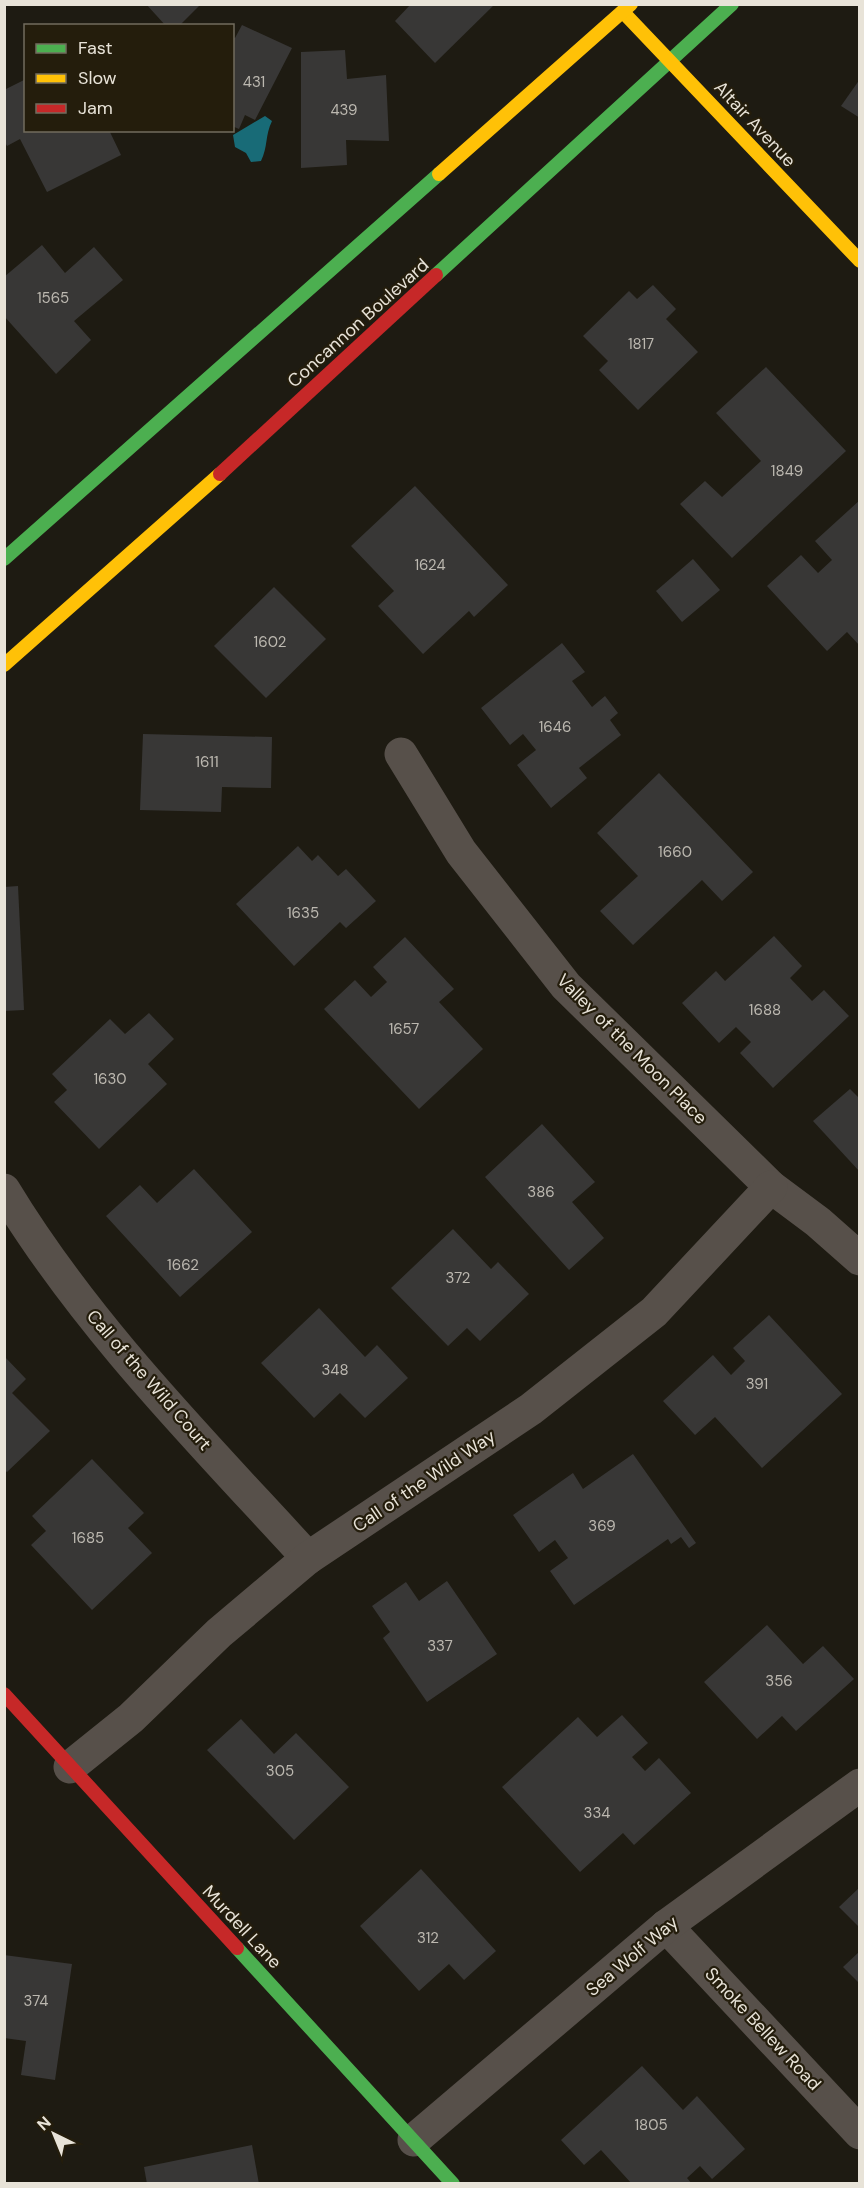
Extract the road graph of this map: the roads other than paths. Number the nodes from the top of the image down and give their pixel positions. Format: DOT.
graph roads {
  1 [pos="732,4"];
  2 [pos="627,8"];
  3 [pos="671,62"];
  4 [pos="860,261"];
  5 [pos="4,559"];
  6 [pos="4,665"];
  7 [pos="401,754"];
  8 [pos="771,1187"];
  9 [pos="4,1190"];
  10 [pos="860,1259"];
  11 [pos="308,1558"];
  12 [pos="4,1694"];
  13 [pos="70,1767"];
  14 [pos="860,1785"];
  15 [pos="666,1926"];
  16 [pos="860,2133"];
  17 [pos="414,2140"];
  18 [pos="453,2184"];
  1 -- 3 [label="main road, Concannon Boulevard"];
  2 -- 3 [label="main road, Altair Avenue"];
  2 -- 5 [label="main road"];
  3 -- 4 [label="main road, Altair Avenue"];
  3 -- 6 [label="main road, Concannon Boulevard"];
  7 -- 8 [label="street, Valley of the Moon Place"];
  8 -- 10 [label="street, Valley of the Moon Place"];
  8 -- 11 [label="street, Call of the Wild Way"];
  9 -- 11 [label="street, Call of the Wild Court"];
  11 -- 13 [label="street, Call of the Wild Way"];
  12 -- 13 [label="main road, Murdell Lane"];
  13 -- 17 [label="main road, Murdell Lane"];
  14 -- 15 [label="street, Sea Wolf Way"];
  15 -- 16 [label="street, Smoke Bellew Road"];
  15 -- 17 [label="street, Sea Wolf Way"];
  17 -- 18 [label="main road, Murdell Lane"];
}
